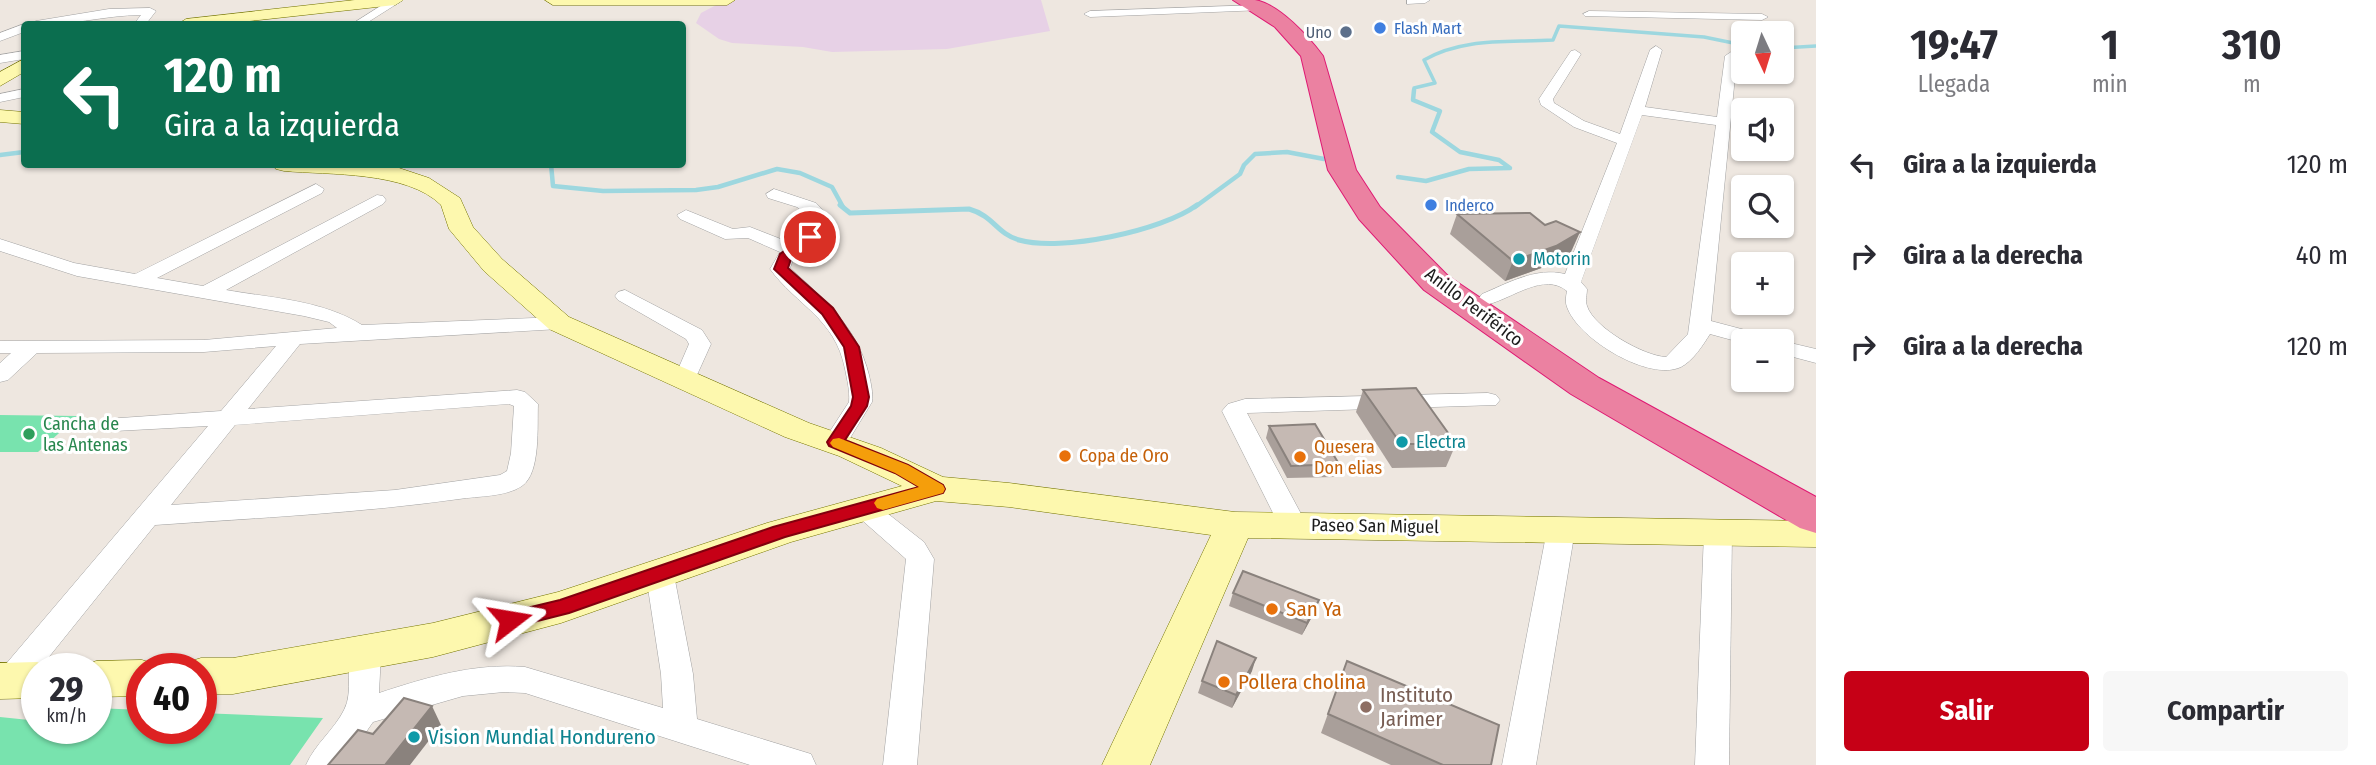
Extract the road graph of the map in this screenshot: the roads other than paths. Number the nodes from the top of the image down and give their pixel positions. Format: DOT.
graph roads {
  1 [pos="397,0"];
  2 [pos="556,0"];
  3 [pos="727,0"];
  4 [pos="1425,0"];
  5 [pos="365,1"];
  6 [pos="615,1"];
  7 [pos="676,1"];
  8 [pos="1259,2"];
  9 [pos="1411,2"];
  10 [pos="1690,2"];
  11 [pos="1090,14"];
  12 [pos="1589,14"];
  13 [pos="54,21"];
  14 [pos="142,21"];
  15 [pos="209,21"];
  16 [pos="363,21"];
  17 [pos="21,29"];
  18 [pos="0,37"];
  19 [pos="1656,50"];
  20 [pos="0,53"];
  21 [pos="1574,54"];
  22 [pos="21,55"];
  23 [pos="1731,56"];
  24 [pos="21,58"];
  25 [pos="7,70"];
  26 [pos="21,94"];
  27 [pos="0,98"];
  28 [pos="1637,110"];
  29 [pos="0,116"];
  30 [pos="21,118"];
  31 [pos="1723,122"];
  32 [pos="1624,141"];
  33 [pos="329,168"];
  34 [pos="316,189"];
  35 [pos="774,194"];
  36 [pos="377,200"];
  37 [pos="686,215"];
  38 [pos="0,245"];
  39 [pos="793,251"];
  40 [pos="137,281"];
  41 [pos="1572,283"];
  42 [pos="207,292"];
  43 [pos="625,296"];
  44 [pos="1489,298"];
  45 [pos="559,323"];
  46 [pos="1700,325"];
  47 [pos="358,332"];
  48 [pos="1731,333"];
  49 [pos="292,340"];
  50 [pos="0,347"];
  51 [pos="30,348"];
  52 [pos="1794,350"];
  53 [pos="1816,356"];
  54 [pos="0,375"];
  55 [pos="684,381"];
  56 [pos="1488,400"];
  57 [pos="226,419"];
  58 [pos="115,424"];
  59 [pos="835,442"];
  60 [pos="936,489"];
  61 [pos="1816,492"];
  62 [pos="864,508"];
  63 [pos="145,516"];
  64 [pos="1816,517"];
  65 [pos="1235,525"];
  66 [pos="1293,525"];
  67 [pos="1561,530"];
  68 [pos="1733,533"];
  69 [pos="1816,534"];
  70 [pos="660,575"];
  71 [pos="365,653"];
  72 [pos="217,676"];
  73 [pos="16,681"];
  74 [pos="362,712"];
  75 [pos="681,728"];
  76 [pos="323,765"];
  77 [pos="799,765"];
  78 [pos="901,765"];
  79 [pos="1126,765"];
  80 [pos="1519,765"];
  81 [pos="1712,765"];
  1 -- 5 [label="street"];
  1 -- 16 [label="street"];
  2 -- 6 [label="street"];
  3 -- 7 [label="street"];
  4 -- 9 [label="street"];
  5 -- 15 [label="street"];
  6 -- 7 [label="street"];
  8 -- 11 [label="street"];
  8 -- 44 [label="highway, Anillo Periférico"];
  8 -- 64 [label="highway, Anillo Periférico"];
  10 -- 12 [label="street"];
  13 -- 14 [label="street"];
  17 -- 18 [label="street"];
  19 -- 28 [label="street"];
  20 -- 22 [label="street"];
  21 -- 32 [label="street"];
  23 -- 31 [label="street"];
  24 -- 25 [label="street"];
  26 -- 27 [label="street"];
  28 -- 31 [label="street"];
  28 -- 32 [label="street"];
  29 -- 30 [label="street"];
  31 -- 46 [label="street"];
  32 -- 41 [label="street"];
  33 -- 45 [label="street"];
  34 -- 40 [label="street"];
  35 -- 39 [label="street"];
  36 -- 42 [label="street"];
  37 -- 39 [label="street"];
  38 -- 40 [label="street"];
  39 -- 59 [label="street"];
  40 -- 42 [label="street"];
  41 -- 44 [label="street"];
  41 -- 46 [label="street"];
  42 -- 47 [label="street"];
  43 -- 55 [label="street"];
  44 -- 61 [label="highway, Anillo Periférico"];
  45 -- 47 [label="street"];
  45 -- 55 [label="street"];
  46 -- 48 [label="street"];
  47 -- 49 [label="street"];
  49 -- 51 [label="street"];
  49 -- 57 [label="street"];
  50 -- 51 [label="street"];
  51 -- 54 [label="street"];
  52 -- 53 [label="street"];
  55 -- 59 [label="street"];
  56 -- 66 [label="street"];
  57 -- 58 [label="street"];
  57 -- 63 [label="street"];
  57 -- 63 [label="street"];
  59 -- 60 [label="street"];
  60 -- 62 [label="street"];
  60 -- 65 [label="street, Paseo San Miguel"];
  62 -- 70 [label="street"];
  62 -- 78 [label="street"];
  63 -- 73 [label="street"];
  65 -- 66 [label="street, Paseo San Miguel"];
  65 -- 79 [label="street"];
  66 -- 67 [label="street, Paseo San Miguel"];
  67 -- 68 [label="street, Paseo San Miguel"];
  67 -- 80 [label="street"];
  68 -- 69 [label="street, Paseo San Miguel"];
  68 -- 81 [label="street"];
  70 -- 71 [label="street"];
  70 -- 75 [label="street"];
  71 -- 72 [label="street"];
  71 -- 74 [label="street"];
  74 -- 75 [label="street"];
  74 -- 76 [label="street"];
  75 -- 77 [label="street"];
}
